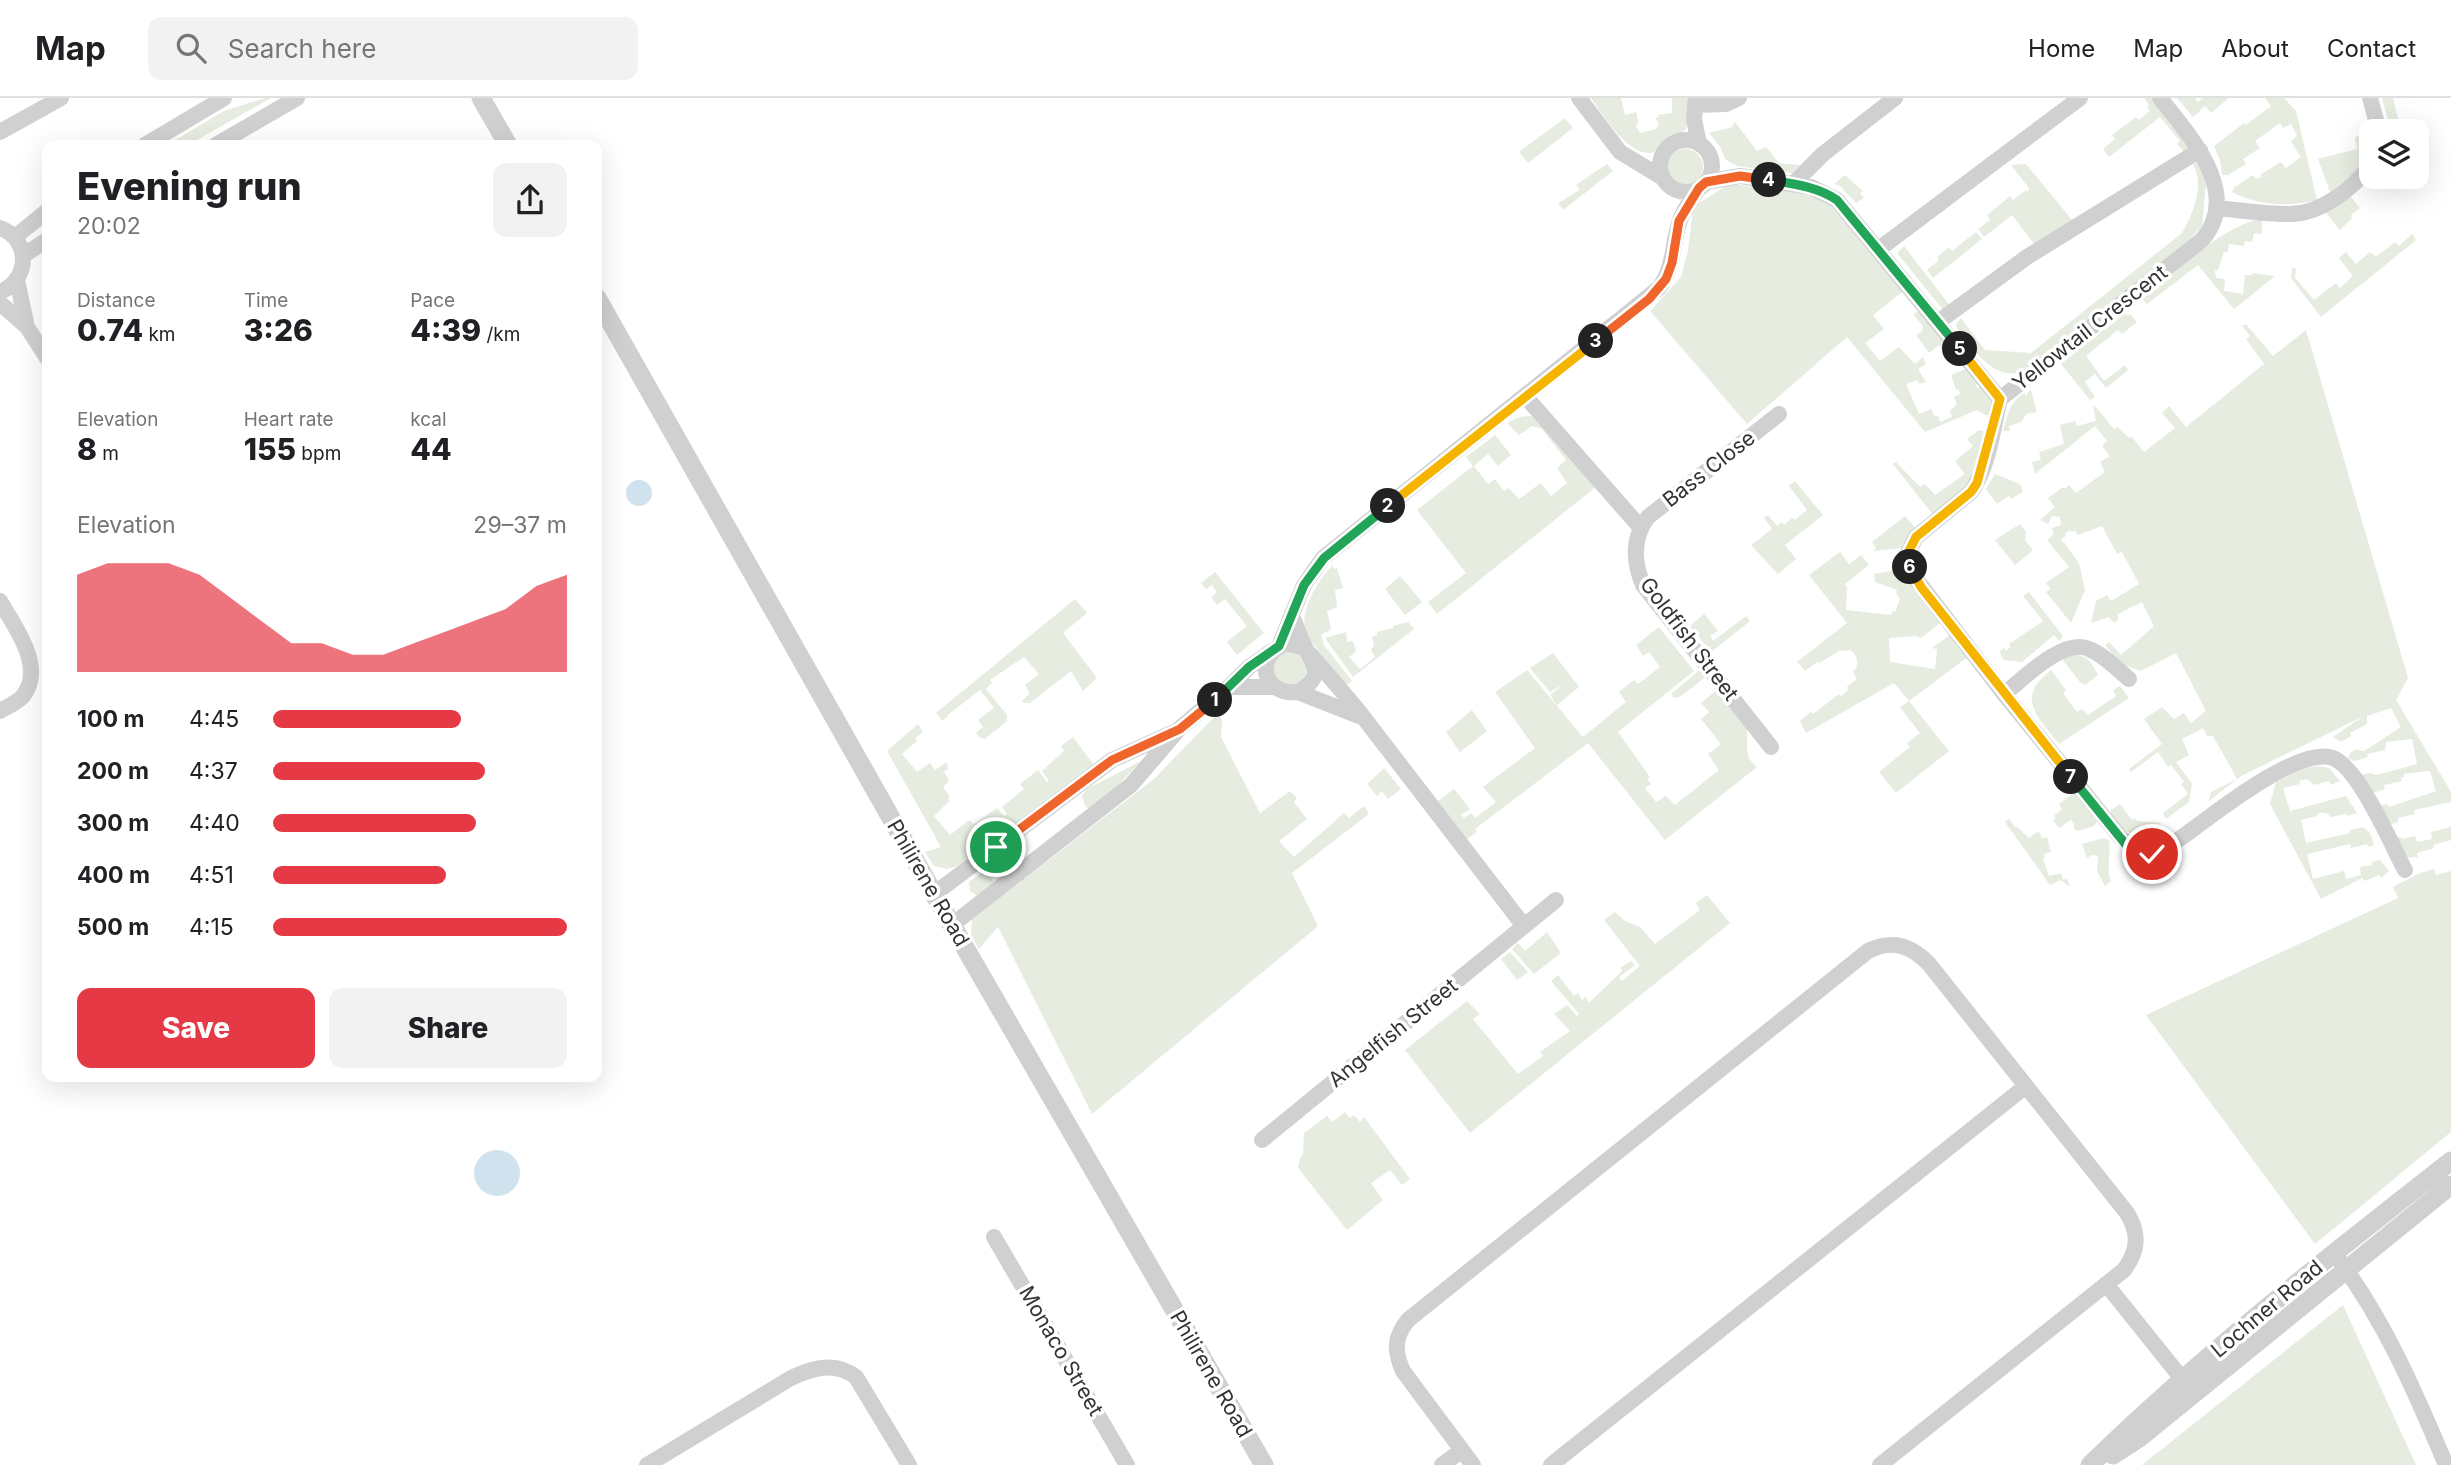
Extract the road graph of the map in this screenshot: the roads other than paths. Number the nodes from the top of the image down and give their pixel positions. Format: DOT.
graph roads {
  1 [pos="224,98"];
  2 [pos="297,98"];
  3 [pos="481,98"];
  4 [pos="1579,98"];
  5 [pos="1739,98"];
  6 [pos="1895,98"];
  7 [pos="2080,98"];
  8 [pos="2160,98"];
  9 [pos="2370,98"];
  10 [pos="51,101"];
  11 [pos="1695,108"];
  12 [pos="2376,119"];
  13 [pos="0,132"];
  14 [pos="153,140"];
  15 [pos="225,140"];
  16 [pos="505,140"];
  17 [pos="1677,141"];
  18 [pos="1705,150"];
  19 [pos="2200,150"];
  20 [pos="1662,155"];
  21 [pos="1631,159"];
  22 [pos="1740,176"];
  23 [pos="2359,178"];
  24 [pos="1666,182"];
  25 [pos="1793,184"];
  26 [pos="1703,185"];
  27 [pos="2216,208"];
  28 [pos="42,215"];
  29 [pos="1679,221"];
  30 [pos="0,228"];
  31 [pos="15,237"];
  32 [pos="42,243"];
  33 [pos="1879,249"];
  34 [pos="24,255"];
  35 [pos="17,280"];
  36 [pos="0,292"];
  37 [pos="0,303"];
  38 [pos="602,307"];
  39 [pos="1938,322"];
  40 [pos="27,327"];
  41 [pos="42,350"];
  42 [pos="1525,396"];
  43 [pos="2000,399"];
  44 [pos="1779,414"];
  45 [pos="1640,527"];
  46 [pos="0,601"];
  47 [pos="1292,616"];
  48 [pos="1275,649"];
  49 [pos="1308,651"];
  50 [pos="2129,679"];
  51 [pos="1229,687"];
  52 [pos="1275,687"];
  53 [pos="1298,692"];
  54 [pos="2004,694"];
  55 [pos="0,711"];
  56 [pos="1361,717"];
  57 [pos="1180,729"];
  58 [pos="1771,747"];
  59 [pos="996,847"];
  60 [pos="2404,870"];
  61 [pos="1017,874"];
  62 [pos="934,894"];
  63 [pos="1556,900"];
  64 [pos="952,925"];
  65 [pos="1524,926"];
  66 [pos="2026,1086"];
  67 [pos="1262,1140"];
  68 [pos="2451,1161"];
  69 [pos="2451,1185"];
  70 [pos="994,1237"];
  71 [pos="2334,1253"];
  72 [pos="2347,1271"];
  73 [pos="2106,1284"];
  74 [pos="2183,1380"];
  75 [pos="1462,1450"];
  76 [pos="647,1465"];
  77 [pos="909,1465"];
  78 [pos="1127,1465"];
  79 [pos="1264,1465"];
  80 [pos="1442,1465"];
  81 [pos="1473,1465"];
  82 [pos="1551,1465"];
  83 [pos="1880,1465"];
  84 [pos="2091,1465"];
  85 [pos="2096,1465"];
  86 [pos="2446,1465"];
  1 -- 14 [label="street"];
  2 -- 15 [label="street"];
  3 -- 16 [label="street"];
  4 -- 21 [label="street"];
  5 -- 11 [label="street"];
  6 -- 25 [label="street"];
  7 -- 33 [label="street"];
  8 -- 19 [label="street"];
  9 -- 12 [label="street"];
  10 -- 13 [label="street"];
  11 -- 17 [label="street"];
  11 -- 18 [label="street"];
  17 -- 18 [label="street"];
  17 -- 20 [label="street"];
  18 -- 22 [label="street, Yellowtail Crescent"];
  18 -- 26 [label="street"];
  19 -- 27 [label="street"];
  19 -- 39 [label="street"];
  20 -- 21 [label="street"];
  20 -- 24 [label="street"];
  21 -- 24 [label="street"];
  22 -- 25 [label="street, Yellowtail Crescent"];
  22 -- 26 [label="street, Yellowtail Crescent"];
  23 -- 27 [label="street"];
  24 -- 26 [label="street"];
  24 -- 29 [label="street"];
  25 -- 33 [label="street, Yellowtail Crescent"];
  26 -- 29 [label="street"];
  27 -- 43 [label="street, Yellowtail Crescent"];
  28 -- 31 [label="street"];
  29 -- 42 [label="street"];
  30 -- 31 [label="street"];
  31 -- 34 [label="street"];
  32 -- 34 [label="street"];
  33 -- 39 [label="street, Yellowtail Crescent"];
  34 -- 35 [label="street"];
  35 -- 36 [label="street"];
  35 -- 40 [label="street"];
  37 -- 40 [label="street"];
  38 -- 62 [label="street, Philirene Road"];
  39 -- 43 [label="street, Yellowtail Crescent"];
  40 -- 41 [label="street"];
  42 -- 45 [label="street"];
  42 -- 47 [label="street"];
  43 -- 54 [label="street"];
  44 -- 45 [label="street, Bass Close"];
  45 -- 58 [label="street, Goldfish Street"];
  46 -- 55 [label="street"];
  47 -- 48 [label="street"];
  47 -- 49 [label="street"];
  48 -- 49 [label="street"];
  48 -- 51 [label="street"];
  48 -- 52 [label="street"];
  49 -- 53 [label="street"];
  49 -- 56 [label="street"];
  50 -- 54 [label="street"];
  51 -- 52 [label="street"];
  51 -- 57 [label="street"];
  52 -- 53 [label="street"];
  53 -- 56 [label="street"];
  54 -- 60 [label="street"];
  56 -- 65 [label="street"];
  57 -- 59 [label="street"];
  57 -- 61 [label="street"];
  59 -- 61 [label="street"];
  59 -- 62 [label="street"];
  61 -- 64 [label="street"];
  62 -- 64 [label="street, Philirene Road"];
  63 -- 65 [label="street, Angelfish Street"];
  64 -- 79 [label="street, Philirene Road"];
  65 -- 67 [label="street, Angelfish Street"];
  66 -- 73 [label="street"];
  66 -- 75 [label="street"];
  66 -- 82 [label="street"];
  68 -- 71 [label="street, Lochner Road"];
  69 -- 72 [label="street, Lochner Road"];
  70 -- 78 [label="street, Monaco Street"];
  71 -- 72 [label="street"];
  71 -- 74 [label="street, Lochner Road"];
  72 -- 85 [label="street, Lochner Road"];
  72 -- 86 [label="street"];
  73 -- 74 [label="street"];
  73 -- 83 [label="street"];
  74 -- 84 [label="street, Lochner Road"];
  75 -- 80 [label="street"];
  75 -- 81 [label="street"];
  76 -- 77 [label="street"];
}
